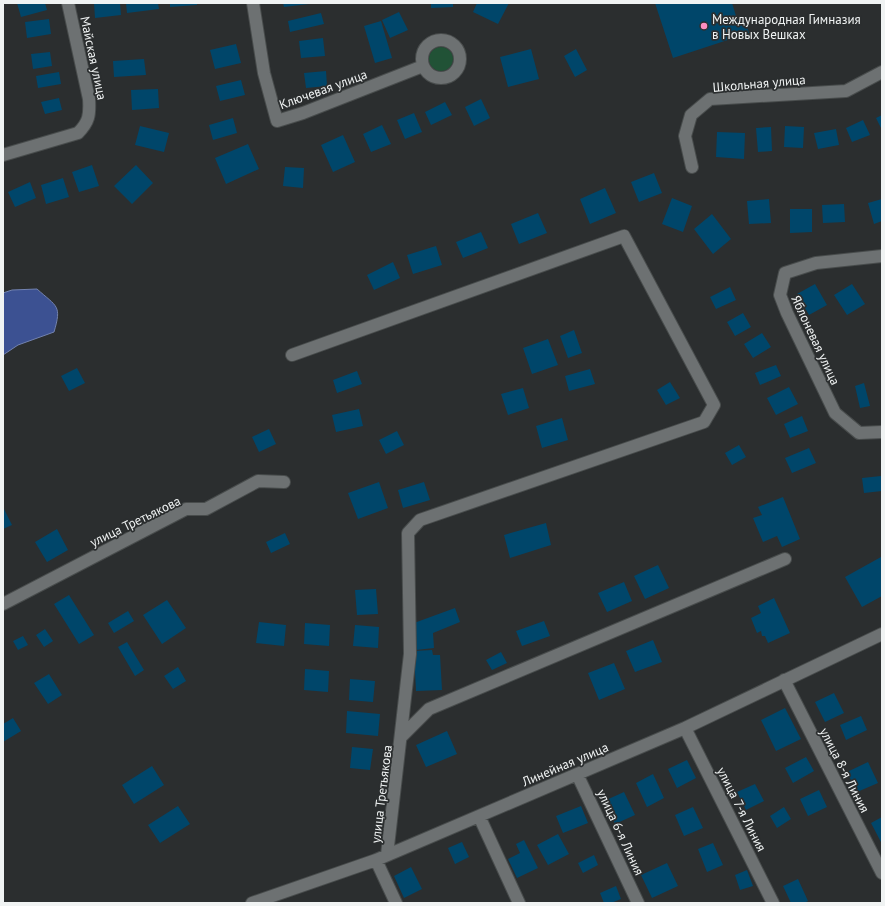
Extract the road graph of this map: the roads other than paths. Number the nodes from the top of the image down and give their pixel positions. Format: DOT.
graph roads {
  1 [pos="68,3"];
  2 [pos="253,3"];
  3 [pos="423,66"];
  4 [pos="882,72"];
  5 [pos="3,155"];
  6 [pos="692,167"];
  7 [pos="882,256"];
  8 [pos="292,355"];
  9 [pos="882,432"];
  10 [pos="284,482"];
  11 [pos="785,558"];
  12 [pos="3,604"];
  13 [pos="882,634"];
  14 [pos="784,680"];
  15 [pos="685,728"];
  16 [pos="402,736"];
  17 [pos="577,774"];
  18 [pos="479,816"];
  19 [pos="382,857"];
  20 [pos="882,873"];
  21 [pos="259,902"];
  22 [pos="396,903"];
  23 [pos="519,903"];
  24 [pos="638,903"];
  25 [pos="773,903"];
  1 -- 5 [label="street, Майская улица"];
  2 -- 3 [label="street, Ключевая улица"];
  4 -- 6 [label="street, Школьная улица"];
  7 -- 9 [label="street, Яблоневая улица"];
  8 -- 16 [label="street, улица Третьякова"];
  10 -- 12 [label="street, улица Третьякова"];
  11 -- 16 [label="street"];
  13 -- 14 [label="street, Линейная улица"];
  14 -- 15 [label="street, Линейная улица"];
  14 -- 20 [label="street, улица 8-я Линия"];
  15 -- 17 [label="street, Линейная улица"];
  15 -- 25 [label="street, улица 7-я Линия"];
  16 -- 19 [label="street, улица Третьякова"];
  17 -- 18 [label="street, Линейная улица"];
  17 -- 24 [label="street, улица 6-я Линия"];
  18 -- 19 [label="street, Линейная улица"];
  18 -- 23 [label="street"];
  19 -- 21 [label="street, Линейная улица"];
  19 -- 22 [label="street"];
}
